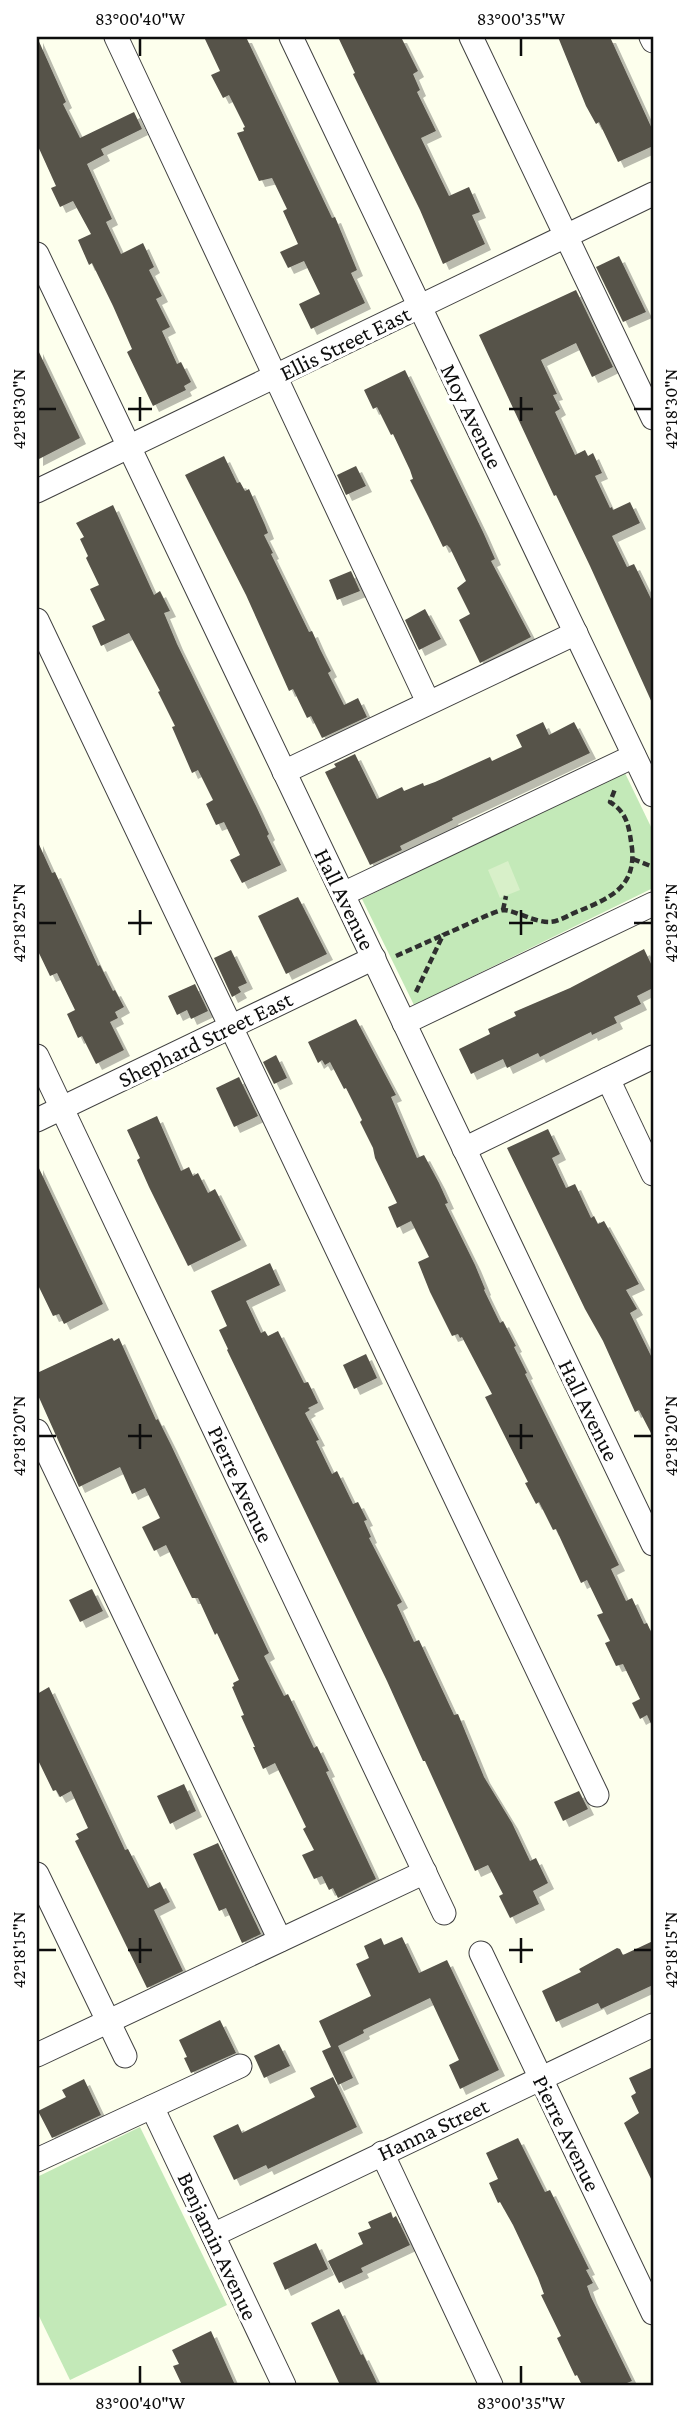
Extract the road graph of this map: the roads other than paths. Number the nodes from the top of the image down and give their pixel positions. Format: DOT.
graph roads {
  1 [pos="116,37"];
  2 [pos="291,37"];
  3 [pos="471,37"];
  4 [pos="653,194"];
  5 [pos="566,236"];
  6 [pos="37,254"];
  7 [pos="420,307"];
  8 [pos="276,376"];
  9 [pos="653,418"];
  10 [pos="129,447"];
  11 [pos="37,491"];
  12 [pos="37,620"];
  13 [pos="576,633"];
  14 [pos="428,702"];
  15 [pos="634,756"];
  16 [pos="284,772"];
  17 [pos="653,796"];
  18 [pos="342,894"];
  19 [pos="653,904"];
  20 [pos="383,958"];
  21 [pos="408,1013"];
  22 [pos="231,1027"];
  23 [pos="37,1056"];
  24 [pos="653,1057"];
  25 [pos="607,1079"];
  26 [pos="62,1107"];
  27 [pos="37,1119"];
  28 [pos="464,1149"];
  29 [pos="653,1174"];
  30 [pos="37,1431"];
  31 [pos="653,1544"];
  32 [pos="597,1795"];
  33 [pos="425,1872"];
  34 [pos="37,1874"];
  35 [pos="444,1913"];
  36 [pos="280,1940"];
  37 [pos="481,1953"];
  38 [pos="107,2021"];
  39 [pos="653,2025"];
  40 [pos="37,2055"];
  41 [pos="124,2056"];
  42 [pos="240,2066"];
  43 [pos="541,2078"];
  44 [pos="152,2107"];
  45 [pos="382,2153"];
  46 [pos="37,2160"];
  47 [pos="213,2235"];
  48 [pos="653,2313"];
  49 [pos="284,2385"];
  50 [pos="491,2385"];
  1 -- 8 [label="street"];
  2 -- 7 [label="street, Moy Avenue"];
  3 -- 5 [label="street"];
  4 -- 5 [label="street, Ellis Street East"];
  5 -- 7 [label="street, Ellis Street East"];
  5 -- 9 [label="street"];
  6 -- 10 [label="street, Hall Avenue"];
  7 -- 8 [label="street, Ellis Street East"];
  7 -- 13 [label="street, Moy Avenue"];
  8 -- 10 [label="street, Ellis Street East"];
  8 -- 14 [label="street"];
  10 -- 11 [label="street, Ellis Street East"];
  10 -- 16 [label="street, Hall Avenue"];
  12 -- 22 [label="street"];
  13 -- 14 [label="street"];
  13 -- 15 [label="street, Moy Avenue"];
  14 -- 16 [label="street"];
  15 -- 17 [label="street, Moy Avenue"];
  15 -- 18 [label="street"];
  16 -- 18 [label="street, Hall Avenue"];
  18 -- 20 [label="street, Hall Avenue"];
  19 -- 21 [label="street"];
  20 -- 21 [label="street, Hall Avenue"];
  20 -- 22 [label="street, Shephard Street East"];
  21 -- 28 [label="street, Hall Avenue"];
  22 -- 26 [label="street, Shephard Street East"];
  22 -- 32 [label="street"];
  23 -- 26 [label="street, Pierre Avenue"];
  24 -- 25 [label="street"];
  25 -- 28 [label="street"];
  25 -- 29 [label="street"];
  26 -- 27 [label="street, Shephard Street East"];
  26 -- 33 [label="street, Pierre Avenue"];
  28 -- 31 [label="street, Hall Avenue"];
  30 -- 36 [label="street"];
  33 -- 35 [label="street, Pierre Avenue"];
  33 -- 36 [label="street"];
  34 -- 38 [label="street"];
  36 -- 38 [label="street"];
  37 -- 43 [label="street, Pierre Avenue"];
  38 -- 40 [label="street"];
  38 -- 41 [label="street"];
  39 -- 43 [label="street, Hanna Street"];
  42 -- 44 [label="street"];
  43 -- 45 [label="street, Hanna Street"];
  43 -- 48 [label="street, Pierre Avenue"];
  44 -- 46 [label="street"];
  44 -- 47 [label="street, Benjamin Avenue"];
  45 -- 47 [label="street, Hanna Street"];
  45 -- 50 [label="street"];
  47 -- 49 [label="street, Benjamin Avenue"];
}
